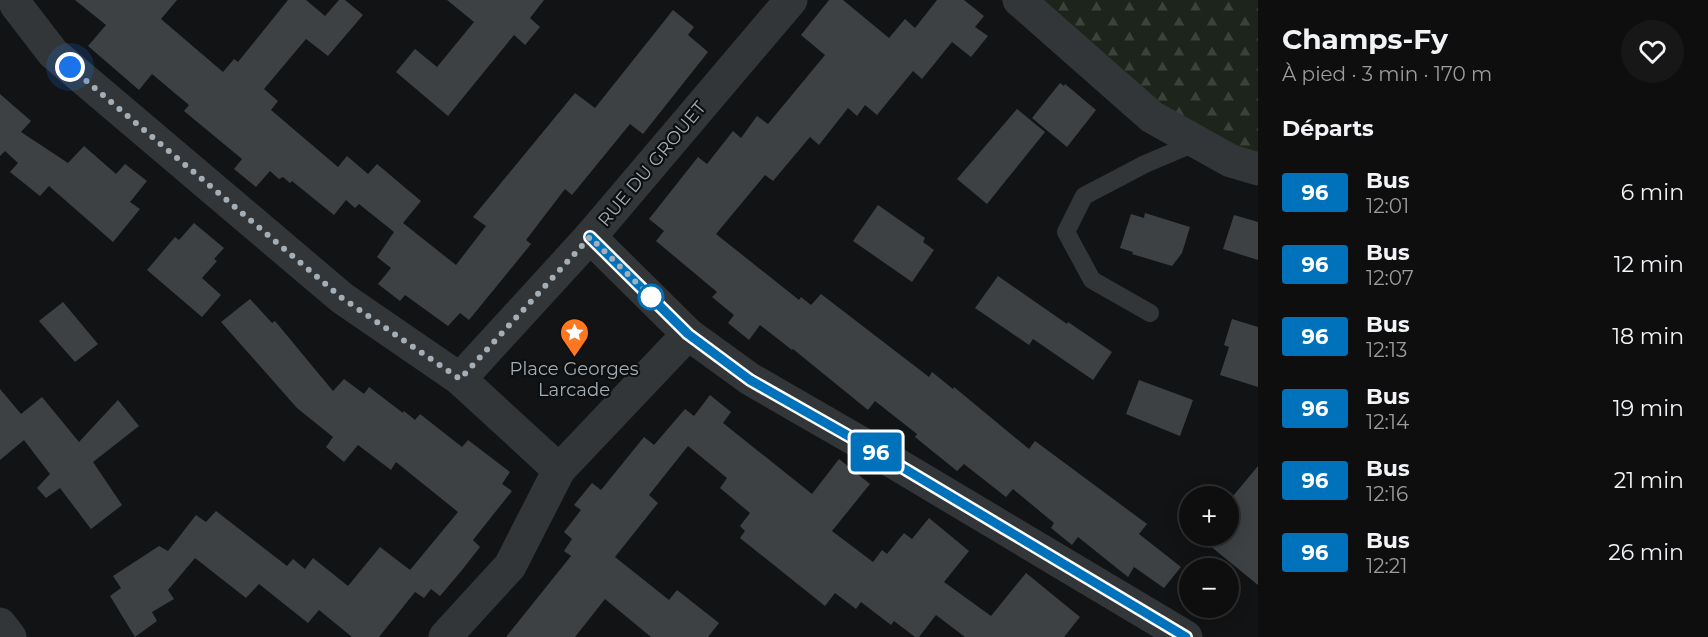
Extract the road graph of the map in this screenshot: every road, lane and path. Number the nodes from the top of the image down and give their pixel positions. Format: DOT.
graph roads {
  1 [pos="16,0"];
  2 [pos="791,0"];
  3 [pos="1019,0"];
  4 [pos="1197,142"];
  5 [pos="1258,169"];
  6 [pos="590,237"];
  7 [pos="1150,313"];
  8 [pos="688,334"];
  9 [pos="460,379"];
  10 [pos="559,470"];
  11 [pos="0,624"];
  12 [pos="10,637"];
  13 [pos="445,637"];
  14 [pos="1186,637"];
  1 -- 9 [label="street"];
  2 -- 6 [label="street, RUE DU GROUET"];
  3 -- 4 [label="street"];
  4 -- 5 [label="street"];
  4 -- 7 [label="lane"];
  6 -- 8 [label="street"];
  6 -- 9 [label="street, RUE DU GROUET"];
  8 -- 10 [label="street"];
  8 -- 14 [label="street"];
  9 -- 10 [label="street"];
  10 -- 13 [label="street"];
  11 -- 12 [label="street"];
}
